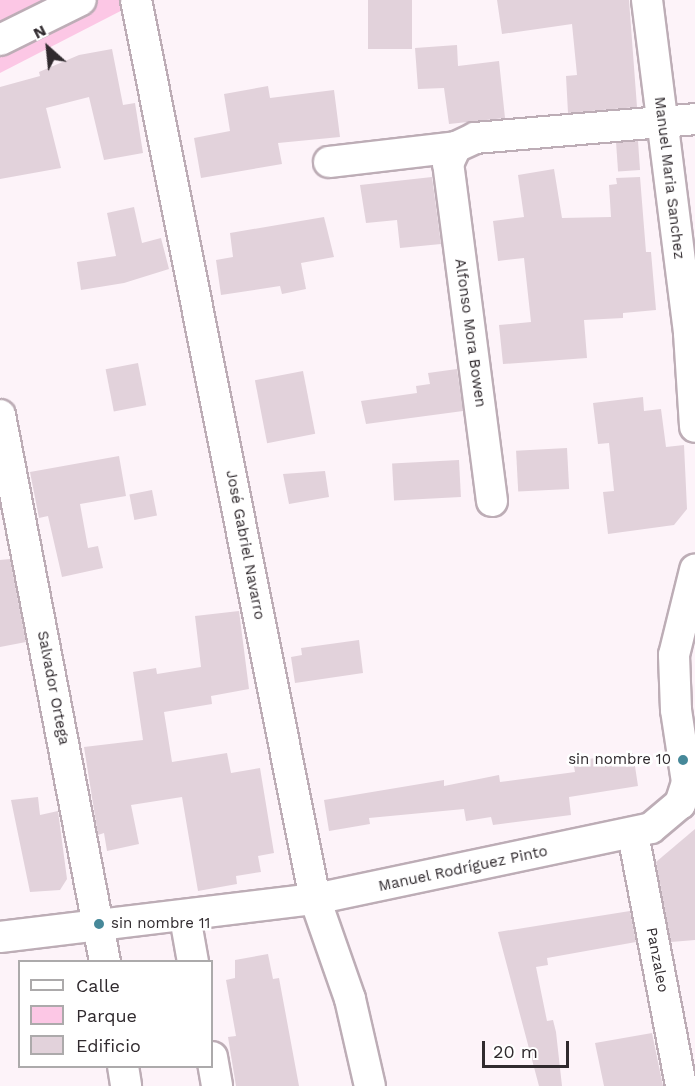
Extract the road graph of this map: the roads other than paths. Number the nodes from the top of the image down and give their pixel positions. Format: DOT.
graph roads {
  1 [pos="81,0"];
  2 [pos="136,0"];
  3 [pos="647,0"];
  4 [pos="0,40"];
  5 [pos="695,119"];
  6 [pos="662,124"];
  7 [pos="452,156"];
  8 [pos="328,162"];
  9 [pos="692,333"];
  10 [pos="0,415"];
  11 [pos="695,427"];
  12 [pos="492,501"];
  13 [pos="695,570"];
  14 [pos="633,834"];
  15 [pos="315,900"];
  16 [pos="184,917"];
  17 [pos="99,924"];
  18 [pos="0,937"];
  19 [pos="105,960"];
  20 [pos="193,960"];
  21 [pos="213,1064"];
  22 [pos="123,1068"];
  23 [pos="126,1086"];
  24 [pos="217,1086"];
  25 [pos="370,1086"];
  26 [pos="681,1086"];
  1 -- 4 [label="street"];
  2 -- 15 [label="street, José Gabriel Navarro"];
  3 -- 6 [label="street, Manuel Maria Sanchez"];
  5 -- 6 [label="street"];
  6 -- 7 [label="street"];
  6 -- 9 [label="street, Manuel Maria Sanchez"];
  7 -- 8 [label="street"];
  7 -- 12 [label="street, Alfonso Mora Bowen"];
  9 -- 11 [label="street, Manuel Maria Sanchez"];
  10 -- 17 [label="street, Salvador Ortega"];
  13 -- 14 [label="street, Manuel Rodríguez Pinto"];
  14 -- 15 [label="street, Manuel Rodríguez Pinto"];
  14 -- 26 [label="street, Panzaleo"];
  15 -- 16 [label="street, Manuel Rodríguez Pinto"];
  15 -- 25 [label="street, José Gabriel Navarro"];
  16 -- 17 [label="street, Manuel Rodríguez Pinto"];
  16 -- 20 [label="street"];
  17 -- 18 [label="street, Manuel Rodríguez Pinto"];
  17 -- 19 [label="street, Salvador Ortega"];
  21 -- 24 [label="street"];
  22 -- 23 [label="street"];
}
